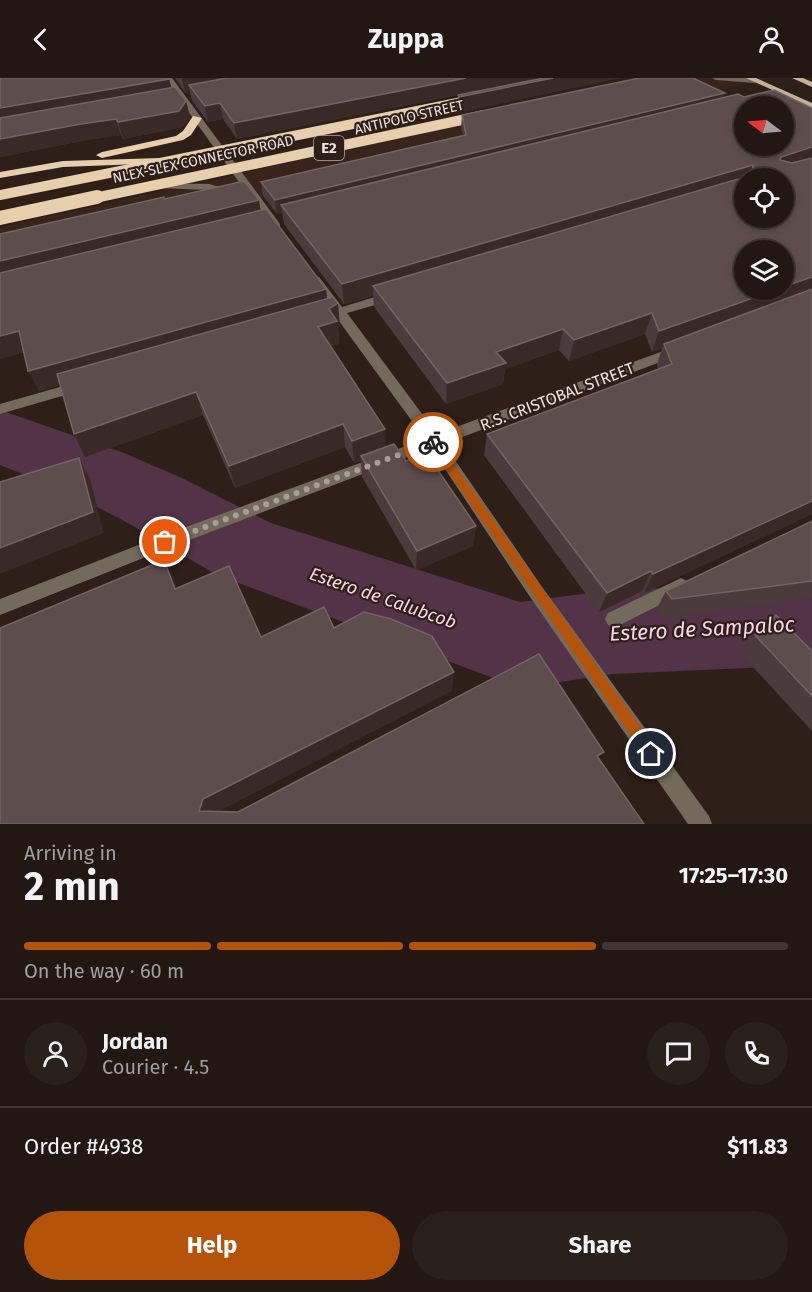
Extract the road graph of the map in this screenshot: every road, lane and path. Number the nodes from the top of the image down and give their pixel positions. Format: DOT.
graph roads {
  1 [pos="168,78"];
  2 [pos="716,78"];
  3 [pos="796,78"];
  4 [pos="753,79"];
  5 [pos="812,85"];
  6 [pos="498,94"];
  7 [pos="785,94"];
  8 [pos="778,96"];
  9 [pos="812,106"];
  10 [pos="498,112"];
  11 [pos="197,118"];
  12 [pos="222,151"];
  13 [pos="42,166"];
  14 [pos="235,170"];
  15 [pos="0,175"];
  16 [pos="160,186"];
  17 [pos="0,195"];
  18 [pos="255,196"];
  19 [pos="0,220"];
  20 [pos="286,239"];
  21 [pos="306,266"];
  22 [pos="407,291"];
  23 [pos="339,312"];
  24 [pos="317,318"];
  25 [pos="690,345"];
  26 [pos="91,383"];
  27 [pos="0,409"];
  28 [pos="435,442"];
  29 [pos="697,578"];
  30 [pos="0,607"];
  31 [pos="614,619"];
  32 [pos="701,824"];
  1 -- 11 [label="street"];
  2 -- 4 [label="street"];
  3 -- 5 [label="main road"];
  4 -- 7 [label="main road"];
  6 -- 12 [label="street, ANTIPOLO STREET"];
  6 -- 17 [label="highway, NLEX-SLEX CONNECTOR ROAD / E2, bridge"];
  7 -- 8 [label="street"];
  7 -- 9 [label="main road"];
  10 -- 14 [label="street, ANTIPOLO STREET"];
  10 -- 19 [label="highway, NLEX-SLEX CONNECTOR ROAD / E2, bridge"];
  11 -- 12 [label="street"];
  11 -- 13 [label="highway"];
  12 -- 13 [label="highway"];
  12 -- 14 [label="street"];
  13 -- 15 [label="highway"];
  14 -- 16 [label="street, ANTIPOLO STREET"];
  14 -- 18 [label="street"];
  16 -- 18 [label="street"];
  16 -- 19 [label="street, ANTIPOLO STREET"];
  18 -- 20 [label="street"];
  21 -- 23 [label="street"];
  22 -- 23 [label="street"];
  23 -- 24 [label="street"];
  23 -- 28 [label="street"];
  25 -- 28 [label="street, R.S. CRISTOBAL STREET"];
  26 -- 27 [label="street"];
  28 -- 30 [label="street, R.S. CRISTOBAL STREET"];
  28 -- 32 [label="street"];
  29 -- 31 [label="street"];
}
